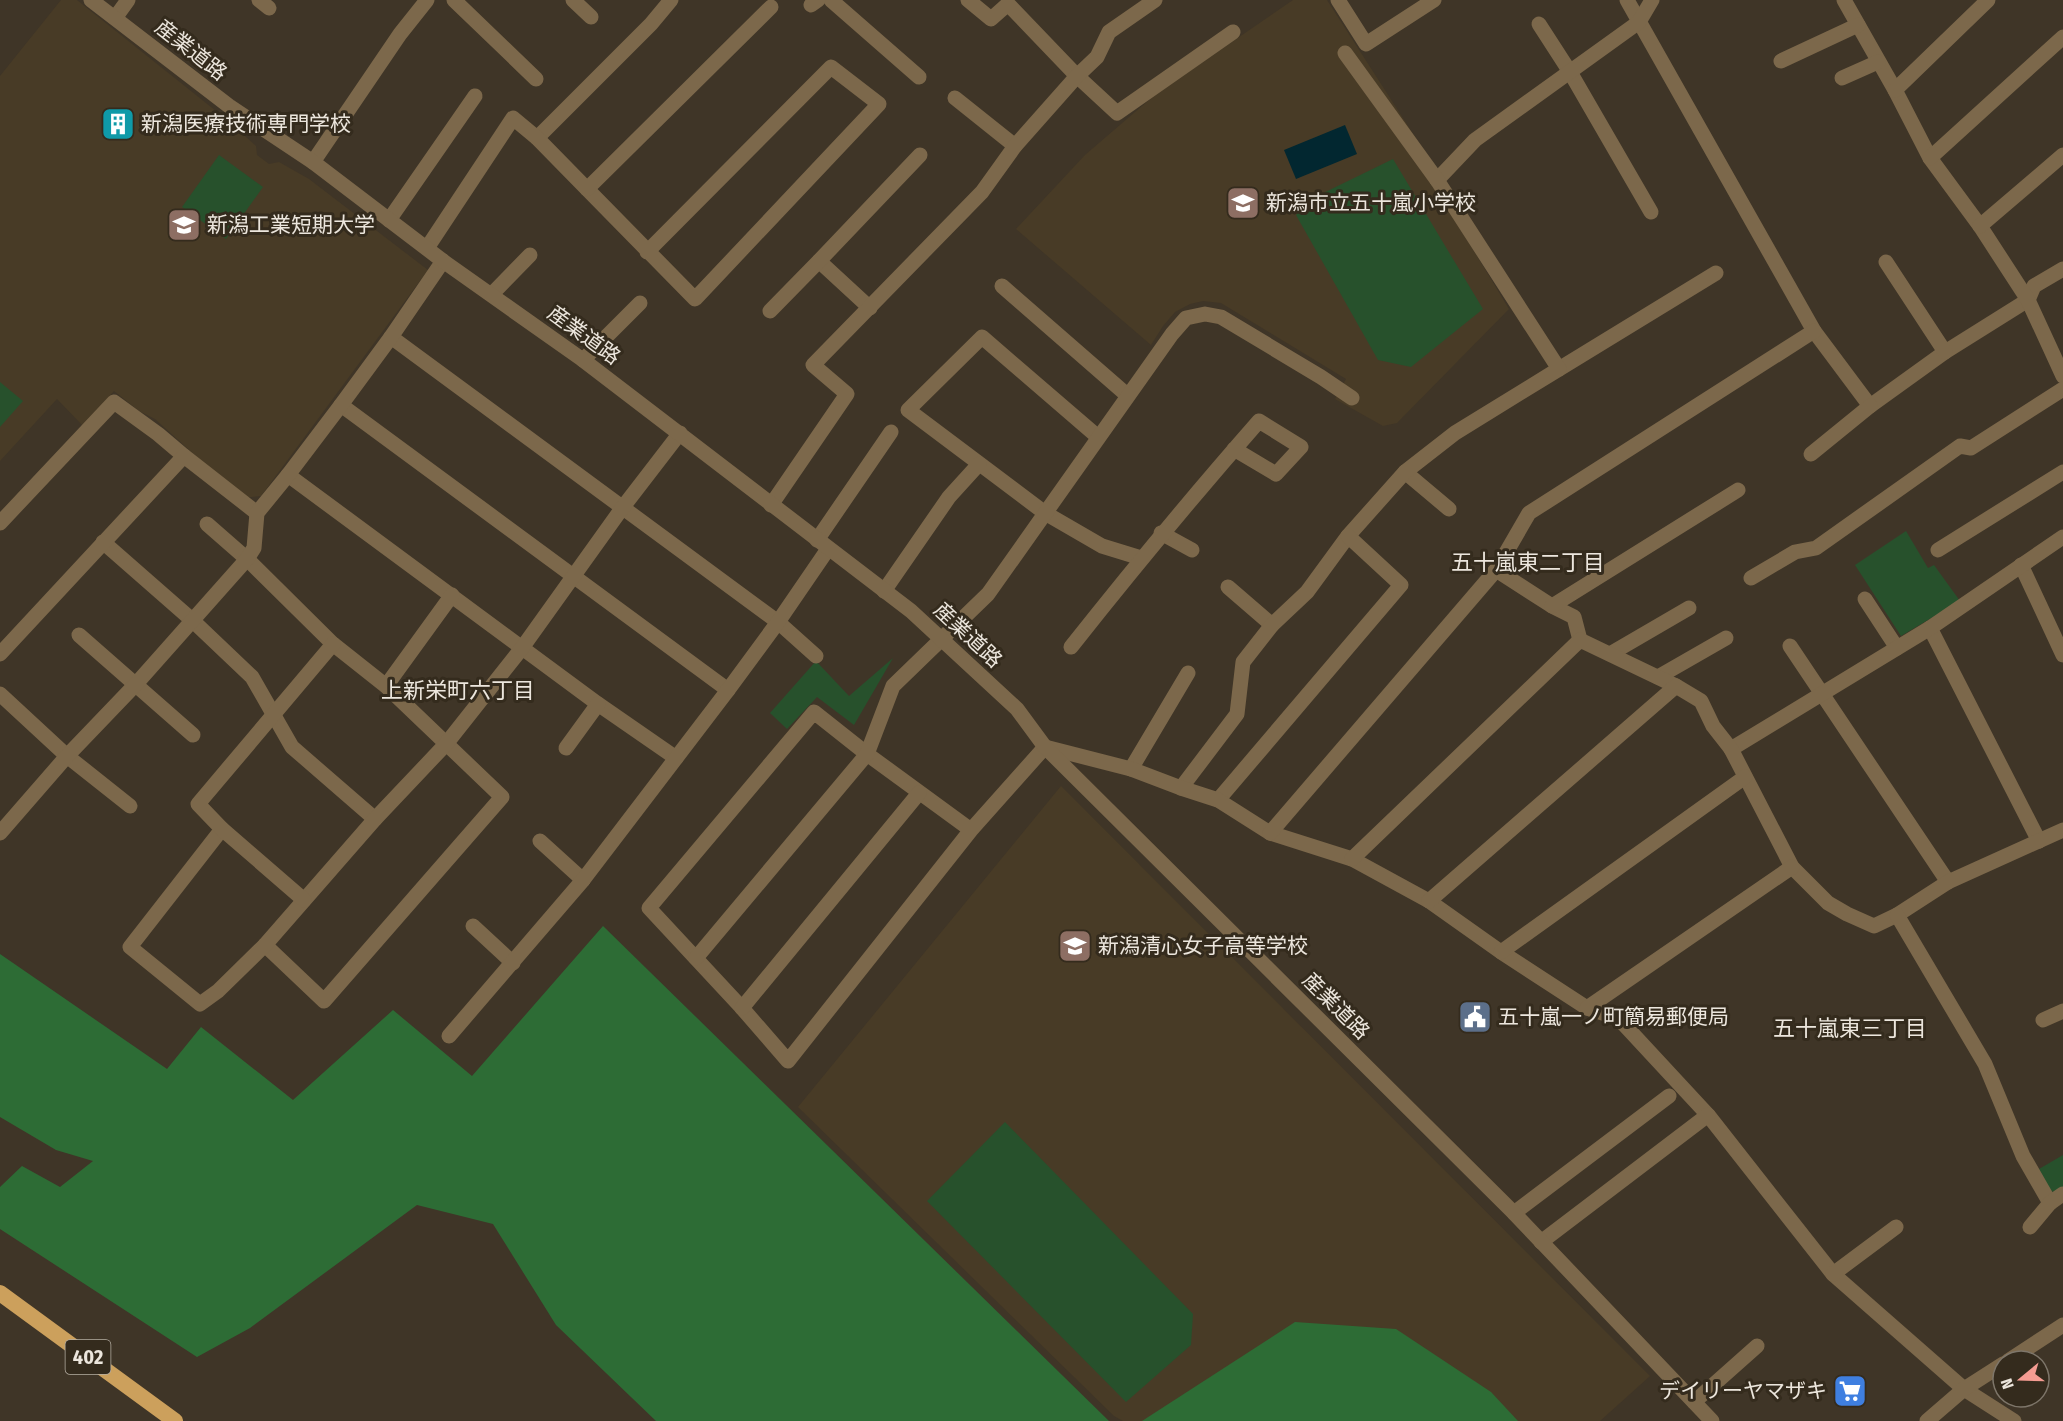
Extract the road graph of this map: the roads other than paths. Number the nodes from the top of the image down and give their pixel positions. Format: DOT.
graph roads {
  1 [pos="92,0"];
  2 [pos="128,0"];
  3 [pos="426,0"];
  4 [pos="454,0"];
  5 [pos="573,0"];
  6 [pos="671,0"];
  7 [pos="831,0"];
  8 [pos="968,0"];
  9 [pos="1155,0"];
  10 [pos="1434,0"];
  11 [pos="1627,0"];
  12 [pos="1652,0"];
  13 [pos="1844,0"];
  14 [pos="1988,0"];
  15 [pos="1343,2"];
  16 [pos="771,7"];
  17 [pos="591,17"];
  18 [pos="115,18"];
  19 [pos="1639,22"];
  20 [pos="1539,24"];
  21 [pos="1858,25"];
  22 [pos="1233,32"];
  23 [pos="2063,37"];
  24 [pos="1345,53"];
  25 [pos="1781,60"];
  26 [pos="1878,62"];
  27 [pos="1570,72"];
  28 [pos="1077,76"];
  29 [pos="919,77"];
  30 [pos="1842,78"];
  31 [pos="536,79"];
  32 [pos="1895,90"];
  33 [pos="476,96"];
  34 [pos="955,98"];
  35 [pos="537,138"];
  36 [pos="1015,146"];
  37 [pos="920,155"];
  38 [pos="2063,155"];
  39 [pos="1930,158"];
  40 [pos="313,162"];
  41 [pos="1437,180"];
  42 [pos="587,189"];
  43 [pos="1651,212"];
  44 [pos="389,220"];
  45 [pos="1980,226"];
  46 [pos="427,248"];
  47 [pos="647,252"];
  48 [pos="530,255"];
  49 [pos="443,261"];
  50 [pos="819,261"];
  51 [pos="1886,262"];
  52 [pos="2063,269"];
  53 [pos="1716,273"];
  54 [pos="1002,286"];
  55 [pos="492,294"];
  56 [pos="2028,300"];
  57 [pos="640,303"];
  58 [pos="870,308"];
  59 [pos="770,310"];
  60 [pos="1814,331"];
  61 [pos="391,337"];
  62 [pos="1945,352"];
  63 [pos="583,360"];
  64 [pos="1559,369"];
  65 [pos="2063,376"];
  66 [pos="2063,389"];
  67 [pos="1127,395"];
  68 [pos="1352,398"];
  69 [pos="341,405"];
  70 [pos="1870,405"];
  71 [pos="891,432"];
  72 [pos="680,433"];
  73 [pos="1098,437"];
  74 [pos="1234,449"];
  75 [pos="1811,454"];
  76 [pos="184,456"];
  77 [pos="979,464"];
  78 [pos="1405,472"];
  79 [pos="2063,472"];
  80 [pos="288,475"];
  81 [pos="1738,490"];
  82 [pos="771,505"];
  83 [pos="623,507"];
  84 [pos="1449,509"];
  85 [pos="256,513"];
  86 [pos="1045,513"];
  87 [pos="0,523"];
  88 [pos="207,524"];
  89 [pos="1161,533"];
  90 [pos="1348,536"];
  91 [pos="2063,537"];
  92 [pos="103,542"];
  93 [pos="822,544"];
  94 [pos="1192,550"];
  95 [pos="1938,550"];
  96 [pos="1141,558"];
  97 [pos="248,560"];
  98 [pos="2021,566"];
  99 [pos="1497,570"];
  100 [pos="574,576"];
  101 [pos="1751,578"];
  102 [pos="1228,587"];
  103 [pos="884,591"];
  104 [pos="452,595"];
  105 [pos="1865,599"];
  106 [pos="1552,606"];
  107 [pos="1689,608"];
  108 [pos="192,620"];
  109 [pos="778,622"];
  110 [pos="1272,625"];
  111 [pos="1929,628"];
  112 [pos="79,635"];
  113 [pos="1726,638"];
  114 [pos="941,640"];
  115 [pos="1580,640"];
  116 [pos="333,644"];
  117 [pos="1071,646"];
  118 [pos="1790,646"];
  119 [pos="522,648"];
  120 [pos="1896,648"];
  121 [pos="0,654"];
  122 [pos="1610,654"];
  123 [pos="2063,655"];
  124 [pos="816,656"];
  125 [pos="1188,673"];
  126 [pos="1658,677"];
  127 [pos="136,684"];
  128 [pos="386,686"];
  129 [pos="1676,686"];
  130 [pos="728,690"];
  131 [pos="1821,693"];
  132 [pos="0,694"];
  133 [pos="598,704"];
  134 [pos="273,715"];
  135 [pos="193,735"];
  136 [pos="446,744"];
  137 [pos="1046,747"];
  138 [pos="566,748"];
  139 [pos="1731,749"];
  140 [pos="867,754"];
  141 [pos="67,756"];
  142 [pos="676,758"];
  143 [pos="1131,769"];
  144 [pos="1745,777"];
  145 [pos="1181,788"];
  146 [pos="919,793"];
  147 [pos="1218,800"];
  148 [pos="130,806"];
  149 [pos="375,819"];
  150 [pos="222,829"];
  151 [pos="971,830"];
  152 [pos="2063,830"];
  153 [pos="1270,832"];
  154 [pos="0,833"];
  155 [pos="2038,841"];
  156 [pos="540,842"];
  157 [pos="1352,859"];
  158 [pos="1792,867"];
  159 [pos="583,880"];
  160 [pos="1948,882"];
  161 [pos="304,900"];
  162 [pos="1429,901"];
  163 [pos="1897,915"];
  164 [pos="473,926"];
  165 [pos="265,945"];
  166 [pos="1501,952"];
  167 [pos="696,958"];
  168 [pos="513,963"];
  169 [pos="742,1008"];
  170 [pos="1587,1008"];
  171 [pos="2063,1011"];
  172 [pos="2043,1020"];
  173 [pos="449,1036"];
  174 [pos="1669,1096"];
  175 [pos="1708,1115"];
  176 [pos="2063,1194"];
  177 [pos="2050,1203"];
  178 [pos="1514,1213"];
  179 [pos="1896,1227"];
  180 [pos="2030,1227"];
  181 [pos="1541,1242"];
  182 [pos="1833,1274"];
  183 [pos="0,1293"];
  184 [pos="2063,1325"];
  185 [pos="1757,1346"];
  186 [pos="2026,1349"];
  187 [pos="1991,1372"];
  188 [pos="1964,1389"];
  189 [pos="1694,1402"];
  190 [pos="175,1421"];
  191 [pos="1712,1421"];
  192 [pos="1928,1421"];
  193 [pos="2014,1421"];
  1 -- 18 [label="street, 産業道路"];
  2 -- 18 [label="street"];
  3 -- 40 [label="street"];
  4 -- 31 [label="street"];
  5 -- 17 [label="street"];
  6 -- 35 [label="street"];
  7 -- 29 [label="street"];
  8 -- 28 [label="street"];
  9 -- 28 [label="street"];
  10 -- 15 [label="street"];
  11 -- 19 [label="street"];
  12 -- 19 [label="street"];
  13 -- 21 [label="street"];
  14 -- 32 [label="street"];
  16 -- 42 [label="street"];
  18 -- 40 [label="street, 産業道路"];
  19 -- 27 [label="street"];
  19 -- 60 [label="street"];
  20 -- 27 [label="street"];
  21 -- 25 [label="street"];
  21 -- 26 [label="street"];
  22 -- 28 [label="street"];
  23 -- 39 [label="street"];
  24 -- 41 [label="street"];
  26 -- 30 [label="street"];
  26 -- 32 [label="street"];
  27 -- 41 [label="street"];
  27 -- 43 [label="street"];
  28 -- 36 [label="street"];
  32 -- 39 [label="street"];
  33 -- 44 [label="street"];
  34 -- 36 [label="street"];
  35 -- 42 [label="street"];
  35 -- 46 [label="street"];
  36 -- 58 [label="street"];
  37 -- 50 [label="street"];
  38 -- 45 [label="street"];
  39 -- 45 [label="street"];
  40 -- 44 [label="street, 産業道路"];
  41 -- 64 [label="street"];
  42 -- 47 [label="street"];
  44 -- 46 [label="street, 産業道路"];
  45 -- 56 [label="street"];
  46 -- 49 [label="street, 産業道路"];
  47 -- 47 [label="street"];
  48 -- 55 [label="street"];
  49 -- 55 [label="street, 産業道路"];
  49 -- 61 [label="street"];
  50 -- 58 [label="street"];
  50 -- 59 [label="street"];
  51 -- 62 [label="street"];
  52 -- 56 [label="street"];
  53 -- 64 [label="street"];
  54 -- 67 [label="street"];
  55 -- 63 [label="street, 産業道路"];
  56 -- 62 [label="street"];
  56 -- 65 [label="street"];
  57 -- 63 [label="street"];
  58 -- 82 [label="street"];
  60 -- 70 [label="street"];
  60 -- 99 [label="street"];
  61 -- 69 [label="street"];
  61 -- 83 [label="street"];
  62 -- 70 [label="street"];
  63 -- 72 [label="street, 産業道路"];
  64 -- 78 [label="street"];
  66 -- 101 [label="street"];
  67 -- 68 [label="street"];
  67 -- 73 [label="street"];
  69 -- 80 [label="street"];
  69 -- 100 [label="street"];
  70 -- 75 [label="street"];
  71 -- 93 [label="street"];
  72 -- 82 [label="street, 産業道路"];
  72 -- 83 [label="street"];
  73 -- 77 [label="street"];
  73 -- 86 [label="street"];
  74 -- 89 [label="street"];
  76 -- 85 [label="street"];
  76 -- 87 [label="street"];
  76 -- 92 [label="street"];
  77 -- 86 [label="street"];
  77 -- 103 [label="street"];
  78 -- 84 [label="street"];
  78 -- 90 [label="street"];
  79 -- 95 [label="street"];
  80 -- 85 [label="street"];
  80 -- 104 [label="street"];
  81 -- 106 [label="street"];
  82 -- 93 [label="street, 産業道路"];
  83 -- 100 [label="street"];
  83 -- 109 [label="street"];
  85 -- 97 [label="street"];
  86 -- 96 [label="street"];
  86 -- 114 [label="street"];
  88 -- 97 [label="street"];
  89 -- 94 [label="street"];
  89 -- 96 [label="street"];
  90 -- 110 [label="street"];
  90 -- 147 [label="street"];
  91 -- 98 [label="street"];
  92 -- 108 [label="street"];
  92 -- 121 [label="street"];
  93 -- 103 [label="street, 産業道路"];
  93 -- 109 [label="street"];
  96 -- 117 [label="street"];
  97 -- 108 [label="street"];
  97 -- 116 [label="street"];
  98 -- 111 [label="street"];
  98 -- 123 [label="street"];
  99 -- 106 [label="street"];
  99 -- 153 [label="street"];
  100 -- 119 [label="street"];
  100 -- 130 [label="street"];
  102 -- 110 [label="street"];
  103 -- 114 [label="street, 産業道路"];
  104 -- 119 [label="street"];
  104 -- 128 [label="street"];
  105 -- 120 [label="street"];
  106 -- 115 [label="street"];
  107 -- 122 [label="street"];
  108 -- 127 [label="street"];
  108 -- 134 [label="street"];
  109 -- 124 [label="street"];
  109 -- 130 [label="street"];
  110 -- 145 [label="street"];
  111 -- 120 [label="street"];
  111 -- 155 [label="street"];
  112 -- 127 [label="street"];
  113 -- 126 [label="street"];
  114 -- 137 [label="street, 産業道路"];
  114 -- 140 [label="street"];
  115 -- 122 [label="street"];
  115 -- 157 [label="street"];
  116 -- 128 [label="street"];
  116 -- 134 [label="street"];
  118 -- 131 [label="street"];
  119 -- 133 [label="street"];
  119 -- 136 [label="street"];
  120 -- 131 [label="street"];
  122 -- 126 [label="street"];
  125 -- 143 [label="street"];
  126 -- 129 [label="street"];
  127 -- 135 [label="street"];
  127 -- 141 [label="street"];
  128 -- 136 [label="street"];
  129 -- 139 [label="street"];
  129 -- 162 [label="street"];
  130 -- 142 [label="street"];
  131 -- 139 [label="street"];
  131 -- 160 [label="street"];
  132 -- 141 [label="street"];
  133 -- 138 [label="street"];
  133 -- 142 [label="street"];
  134 -- 149 [label="street"];
  134 -- 150 [label="street"];
  136 -- 149 [label="street"];
  136 -- 165 [label="street"];
  137 -- 143 [label="street"];
  137 -- 151 [label="street"];
  137 -- 178 [label="street, 産業道路"];
  139 -- 144 [label="street"];
  140 -- 146 [label="street"];
  140 -- 167 [label="street"];
  140 -- 167 [label="street"];
  141 -- 148 [label="street"];
  141 -- 154 [label="street"];
  142 -- 159 [label="street"];
  143 -- 145 [label="street"];
  144 -- 158 [label="street"];
  144 -- 166 [label="street"];
  145 -- 147 [label="street"];
  146 -- 151 [label="street"];
  146 -- 169 [label="street"];
  147 -- 153 [label="street"];
  149 -- 161 [label="street"];
  150 -- 161 [label="street"];
  150 -- 165 [label="street"];
  151 -- 169 [label="street"];
  152 -- 155 [label="street"];
  153 -- 157 [label="street"];
  155 -- 160 [label="street"];
  156 -- 159 [label="street"];
  157 -- 162 [label="street"];
  158 -- 163 [label="street"];
  158 -- 170 [label="street"];
  159 -- 168 [label="street"];
  160 -- 163 [label="street"];
  161 -- 165 [label="street"];
  162 -- 166 [label="street"];
  163 -- 177 [label="street"];
  164 -- 168 [label="street"];
  166 -- 170 [label="street"];
  167 -- 169 [label="street"];
  168 -- 173 [label="street"];
  170 -- 175 [label="street"];
  171 -- 172 [label="street"];
  174 -- 178 [label="street"];
  175 -- 181 [label="street"];
  175 -- 182 [label="street"];
  176 -- 177 [label="street"];
  177 -- 180 [label="street"];
  178 -- 181 [label="street, 産業道路"];
  179 -- 182 [label="street"];
  181 -- 189 [label="street, 産業道路"];
  182 -- 188 [label="street"];
  183 -- 190 [label="highway, 402"];
  184 -- 186 [label="street"];
  185 -- 189 [label="street"];
  187 -- 188 [label="street"];
  188 -- 192 [label="street"];
  188 -- 193 [label="street"];
  189 -- 191 [label="street, 産業道路"];
}
